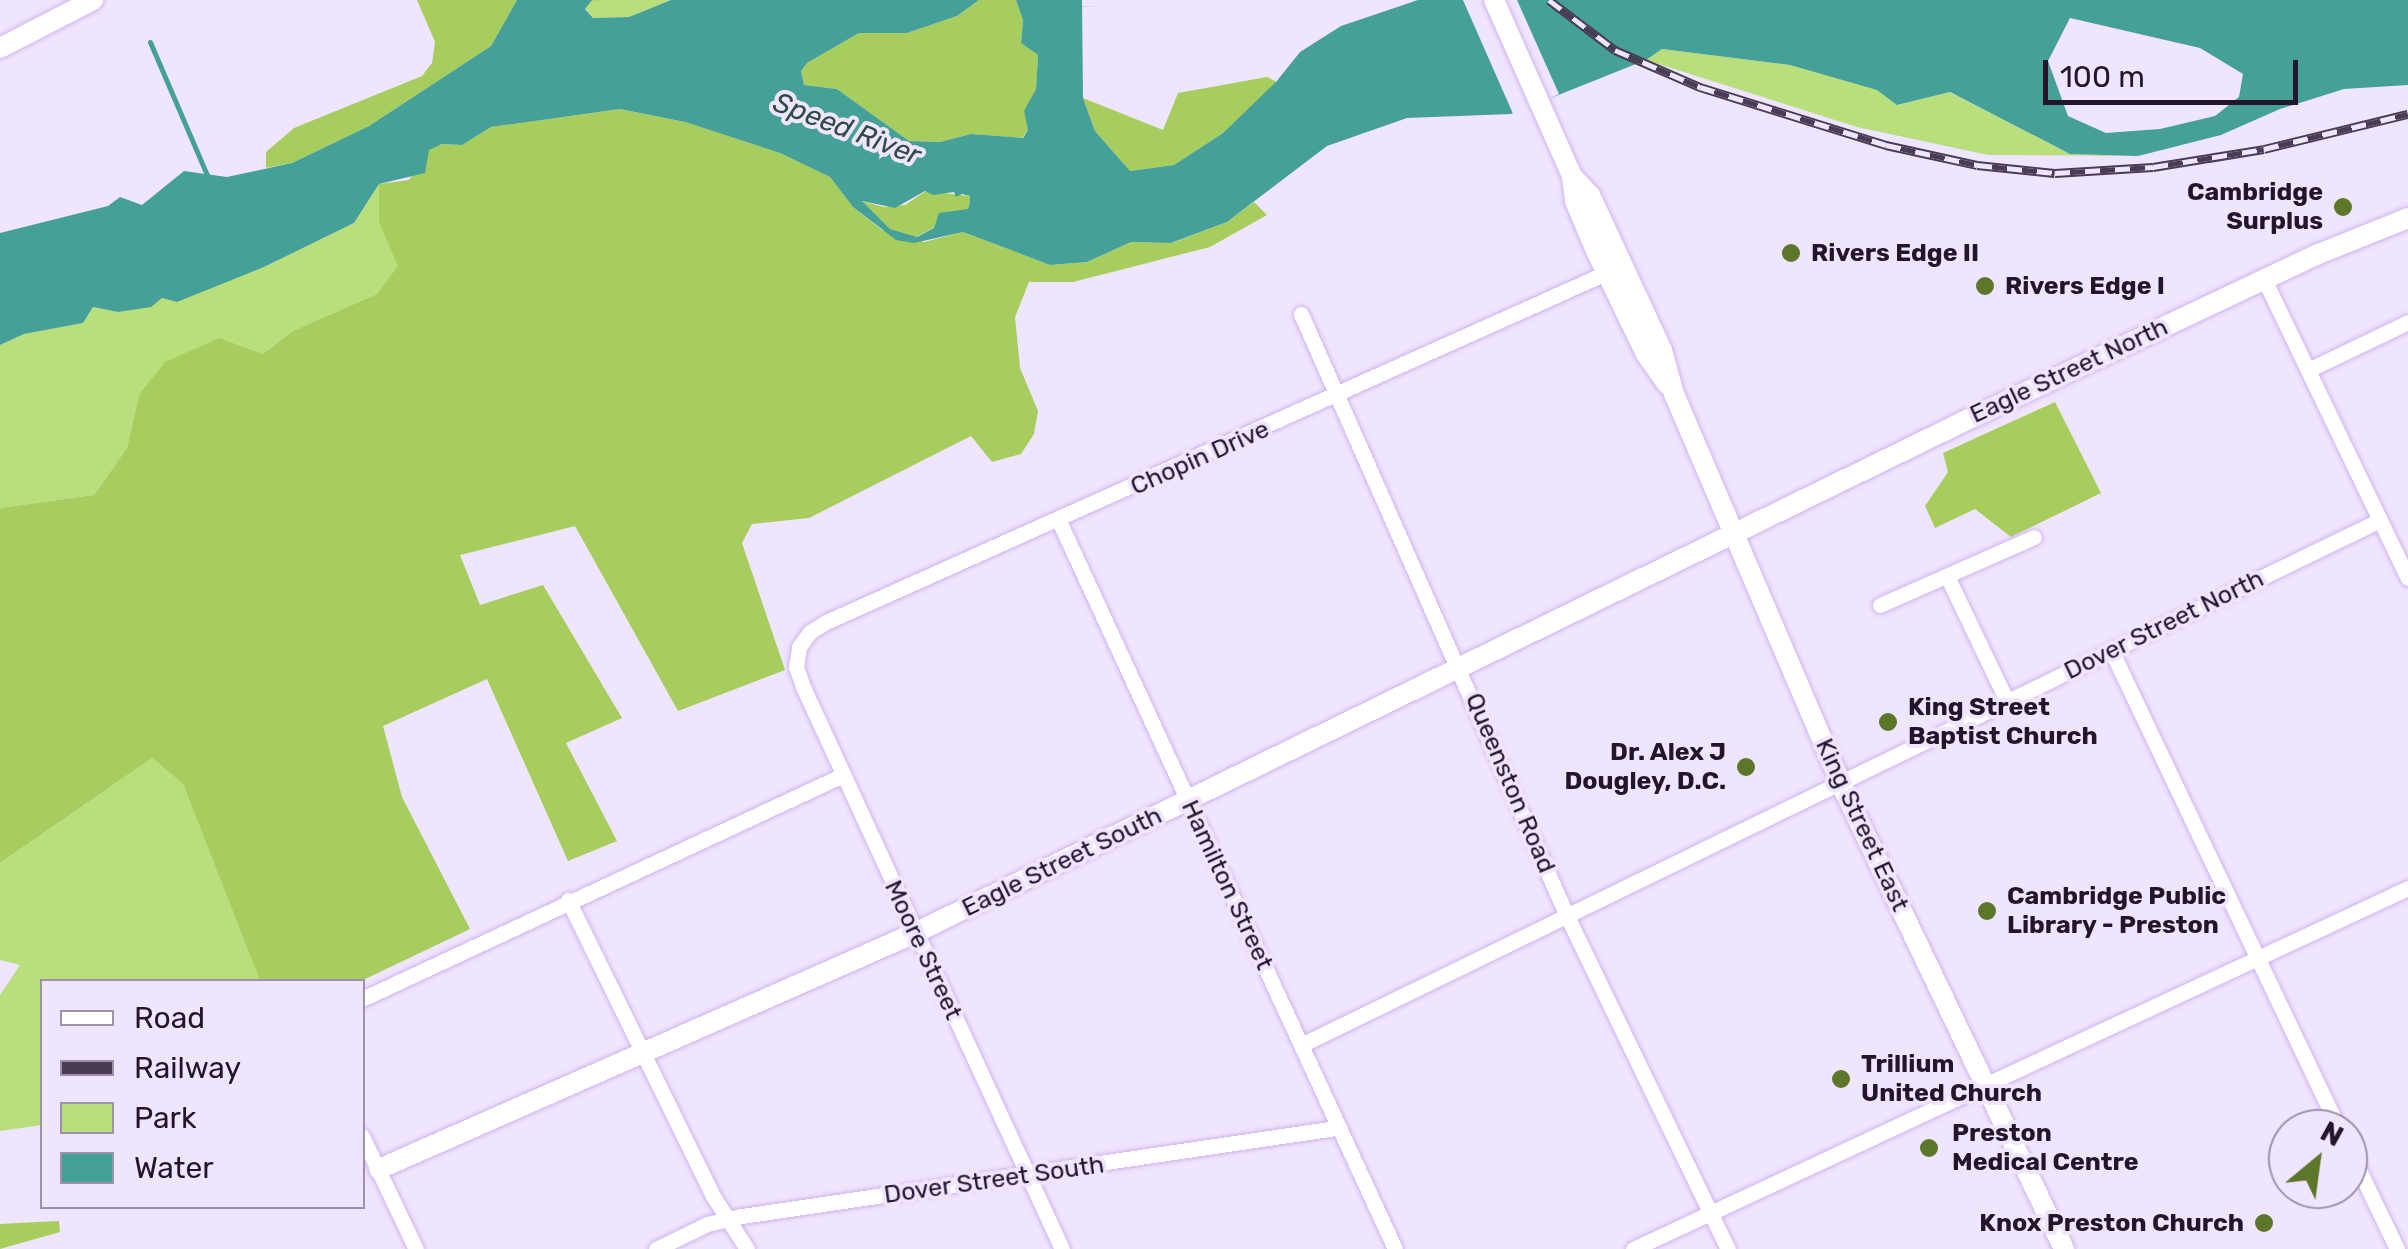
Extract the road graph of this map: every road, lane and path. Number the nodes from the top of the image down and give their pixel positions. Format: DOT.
graph roads {
  1 [pos="92,0"];
  2 [pos="1494,0"];
  3 [pos="0,48"];
  4 [pos="1572,176"];
  5 [pos="2408,218"];
  6 [pos="1606,273"];
  7 [pos="2264,279"];
  8 [pos="1302,314"];
  9 [pos="2408,322"];
  10 [pos="2308,370"];
  11 [pos="1674,394"];
  12 [pos="1336,396"];
  13 [pos="2380,520"];
  14 [pos="1059,522"];
  15 [pos="1735,535"];
  16 [pos="2034,537"];
  17 [pos="2401,544"];
  18 [pos="1946,576"];
  19 [pos="2408,578"];
  20 [pos="1880,605"];
  21 [pos="799,647"];
  22 [pos="2111,650"];
  23 [pos="1460,668"];
  24 [pos="2007,701"];
  25 [pos="843,775"];
  26 [pos="1840,782"];
  27 [pos="1188,800"];
  28 [pos="2408,888"];
  29 [pos="568,900"];
  30 [pos="1566,914"];
  31 [pos="914,933"];
  32 [pos="2256,957"];
  33 [pos="365,998"];
  34 [pos="1300,1045"];
  35 [pos="642,1052"];
  36 [pos="1985,1083"];
  37 [pos="2330,1109"];
  38 [pos="1336,1128"];
  39 [pos="365,1142"];
  40 [pos="379,1169"];
  41 [pos="1027,1176"];
  42 [pos="2368,1189"];
  43 [pos="1710,1212"];
  44 [pos="728,1219"];
  45 [pos="416,1249"];
  46 [pos="656,1249"];
  47 [pos="747,1249"];
  48 [pos="1062,1249"];
  49 [pos="1395,1249"];
  50 [pos="1634,1249"];
  51 [pos="1728,1249"];
  52 [pos="2064,1249"];
  53 [pos="2397,1249"];
  1 -- 3 [label="main road"];
  2 -- 4 [label="main road, King Street East"];
  4 -- 6 [label="main road, King Street East"];
  4 -- 11 [label="main road, King Street East"];
  5 -- 7 [label="main road, Eagle Street North"];
  6 -- 11 [label="main road, King Street East"];
  6 -- 12 [label="street, Chopin Drive"];
  7 -- 10 [label="street"];
  7 -- 15 [label="main road, Eagle Street North"];
  8 -- 12 [label="street, Queenston Road"];
  9 -- 10 [label="street"];
  10 -- 13 [label="street"];
  11 -- 15 [label="main road, King Street East"];
  12 -- 14 [label="street, Chopin Drive"];
  12 -- 23 [label="street, Queenston Road"];
  13 -- 17 [label="street"];
  13 -- 22 [label="street, Dover Street North"];
  14 -- 21 [label="street, Chopin Drive"];
  14 -- 27 [label="street, Hamilton Street"];
  15 -- 23 [label="main road, Eagle Street South"];
  15 -- 26 [label="main road, King Street East"];
  16 -- 18 [label="street"];
  17 -- 19 [label="street"];
  18 -- 20 [label="street"];
  18 -- 24 [label="street"];
  21 -- 25 [label="street, Moore Street"];
  22 -- 24 [label="street, Dover Street North"];
  22 -- 32 [label="street"];
  23 -- 27 [label="main road, Eagle Street South"];
  23 -- 30 [label="street, Queenston Road"];
  24 -- 26 [label="street, Dover Street North"];
  25 -- 29 [label="street"];
  25 -- 31 [label="street, Moore Street"];
  26 -- 30 [label="street"];
  26 -- 36 [label="main road, King Street East"];
  27 -- 31 [label="main road, Eagle Street South"];
  27 -- 34 [label="street, Hamilton Street"];
  28 -- 32 [label="street"];
  29 -- 33 [label="street"];
  29 -- 35 [label="street"];
  30 -- 34 [label="street"];
  30 -- 43 [label="street, Queenston Road"];
  31 -- 35 [label="main road, Eagle Street South"];
  31 -- 41 [label="street, Moore Street"];
  32 -- 36 [label="street"];
  32 -- 37 [label="street"];
  34 -- 38 [label="street, Hamilton Street"];
  35 -- 40 [label="main road, Eagle Street South"];
  35 -- 44 [label="street"];
  36 -- 43 [label="street"];
  36 -- 52 [label="main road, King Street East"];
  38 -- 41 [label="street, Dover Street South"];
  38 -- 49 [label="street, Hamilton Street"];
  39 -- 40 [label="street"];
  40 -- 45 [label="street"];
  41 -- 44 [label="street, Dover Street South"];
  41 -- 48 [label="street, Moore Street"];
  42 -- 53 [label="street"];
  43 -- 50 [label="street"];
  43 -- 51 [label="street, Queenston Road"];
  44 -- 46 [label="street, Dover Street South"];
  44 -- 47 [label="street"];
}
